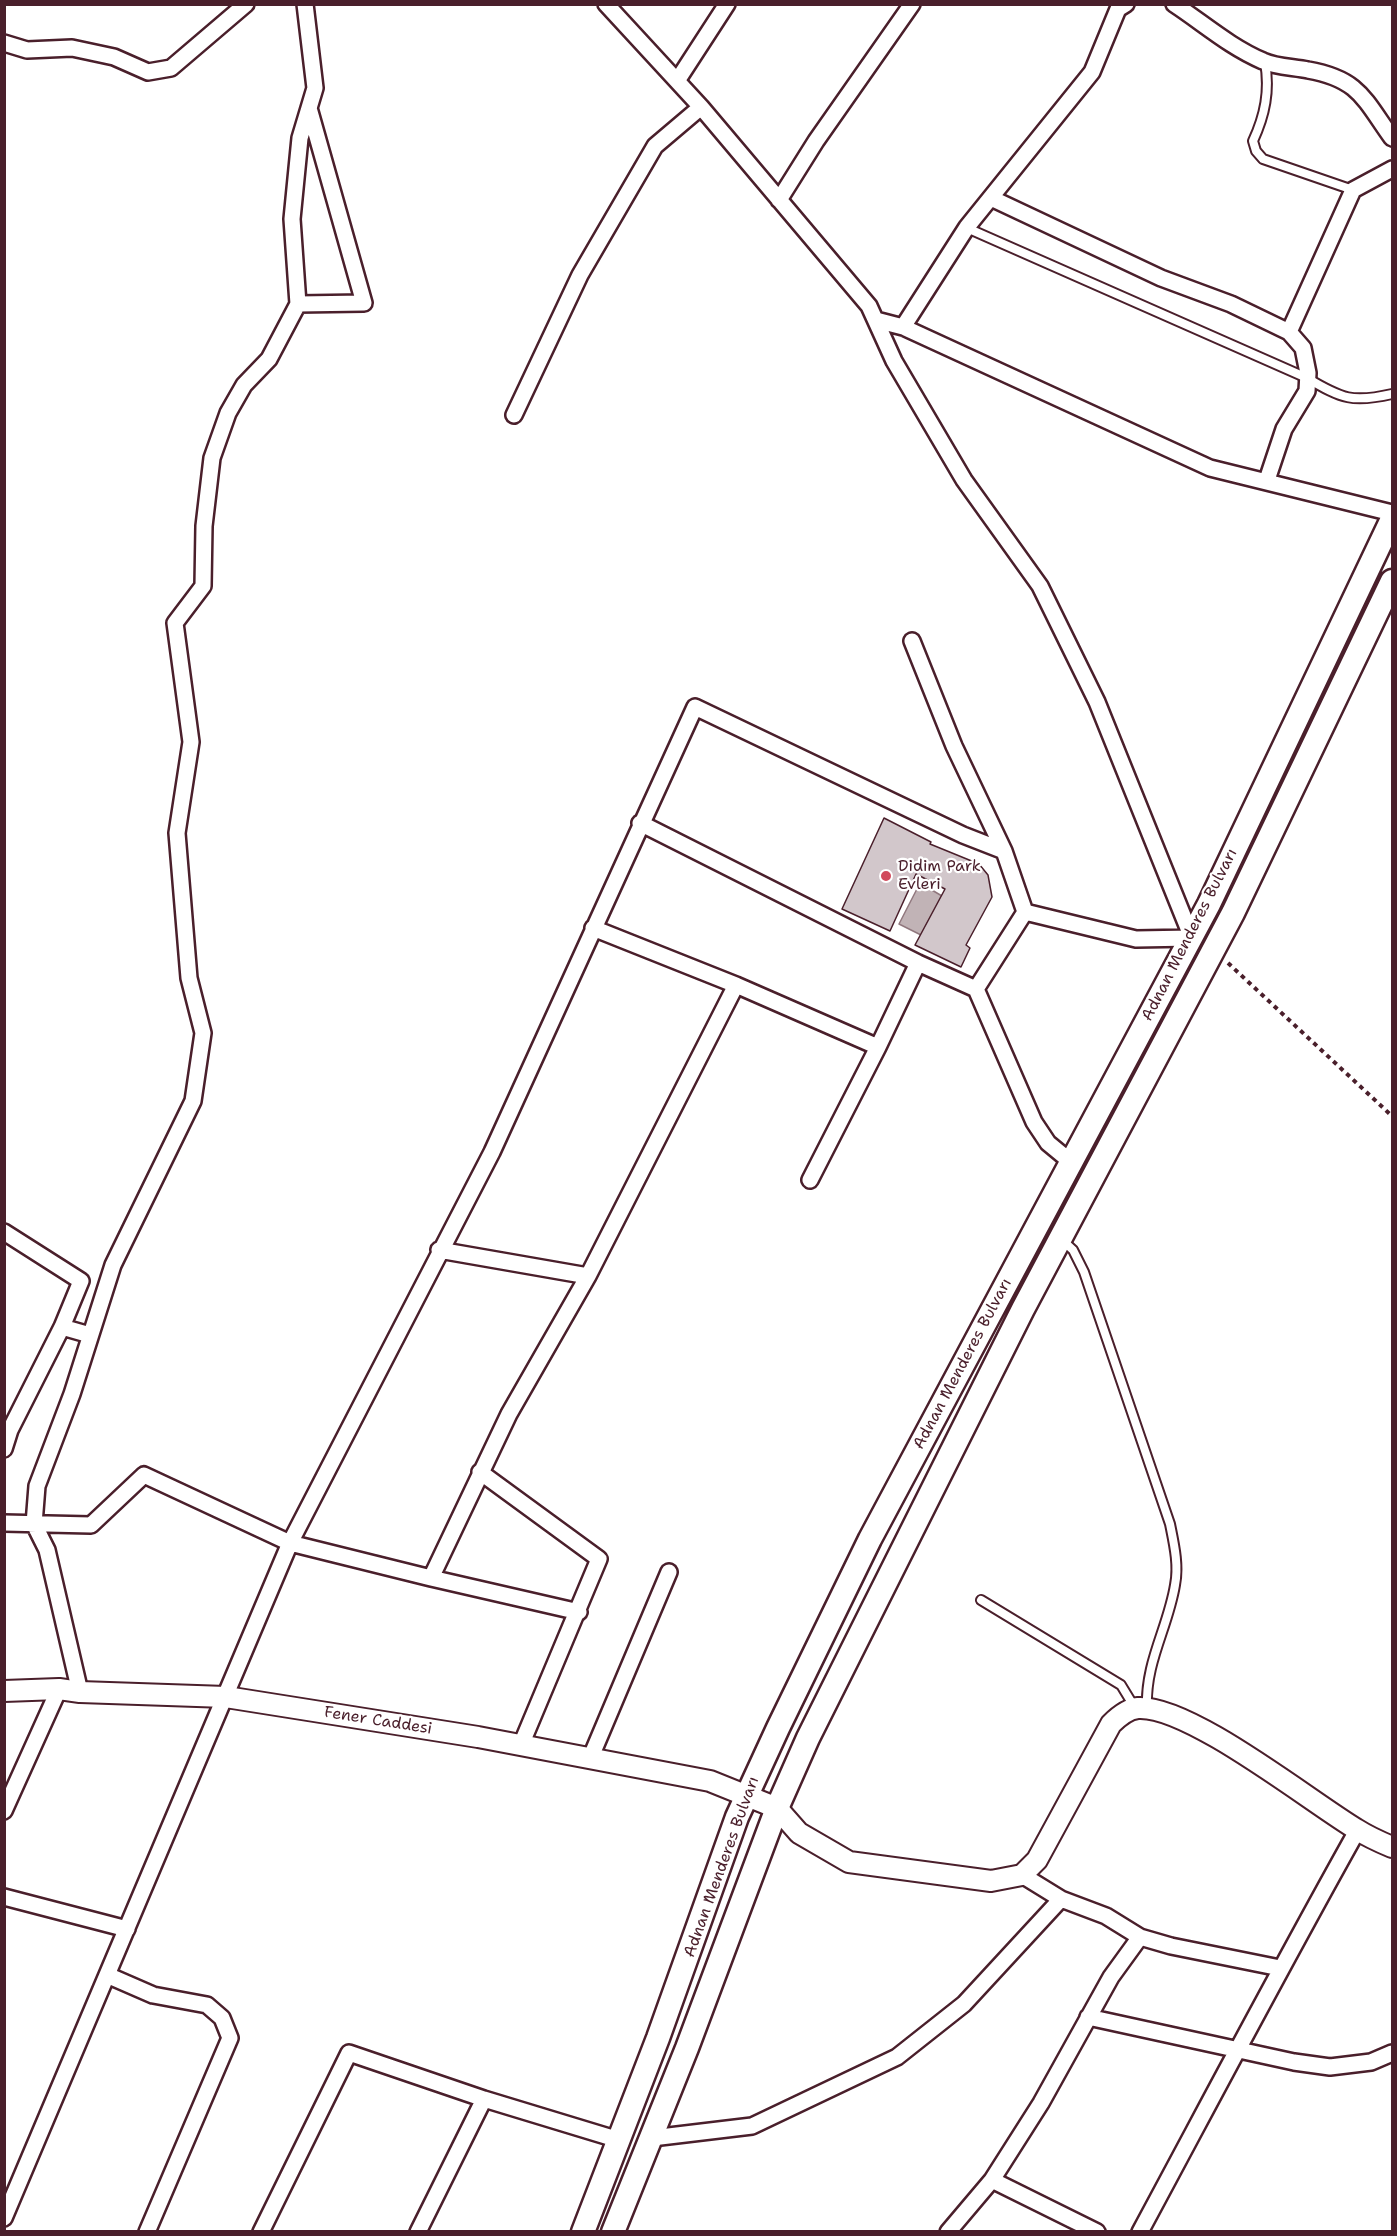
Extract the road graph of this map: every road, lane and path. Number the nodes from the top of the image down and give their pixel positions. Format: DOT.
graph roads {
  1 [pos="246,4"];
  2 [pos="305,4"];
  3 [pos="606,4"];
  4 [pos="727,4"];
  5 [pos="912,4"];
  6 [pos="1174,4"];
  7 [pos="1119,6"];
  8 [pos="4,43"];
  9 [pos="1265,62"];
  10 [pos="677,81"];
  11 [pos="701,107"];
  12 [pos="309,108"];
  13 [pos="1392,138"];
  14 [pos="1392,169"];
  15 [pos="1353,190"];
  16 [pos="991,198"];
  17 [pos="779,200"];
  18 [pos="967,228"];
  19 [pos="298,303"];
  20 [pos="876,320"];
  21 [pos="903,327"];
  22 [pos="1289,332"];
  23 [pos="1308,378"];
  24 [pos="1392,394"];
  25 [pos="514,415"];
  26 [pos="1267,480"];
  27 [pos="1392,513"];
  28 [pos="1392,519"];
  29 [pos="1392,581"];
  30 [pos="912,641"];
  31 [pos="640,823"];
  32 [pos="1005,851"];
  33 [pos="1025,912"];
  34 [pos="593,928"];
  35 [pos="1192,938"];
  36 [pos="1214,950"];
  37 [pos="918,963"];
  38 [pos="736,985"];
  39 [pos="976,989"];
  40 [pos="878,1047"];
  41 [pos="1392,1116"];
  42 [pos="1071,1162"];
  43 [pos="810,1180"];
  44 [pos="4,1233"];
  45 [pos="1061,1239"];
  46 [pos="439,1250"];
  47 [pos="588,1276"];
  48 [pos="62,1327"];
  49 [pos="90,1335"];
  50 [pos="4,1449"];
  51 [pos="480,1473"];
  52 [pos="4,1523"];
  53 [pos="34,1524"];
  54 [pos="290,1542"];
  55 [pos="669,1572"];
  56 [pos="431,1578"];
  57 [pos="981,1600"];
  58 [pos="579,1612"];
  59 [pos="58,1689"];
  60 [pos="4,1691"];
  61 [pos="80,1692"];
  62 [pos="226,1697"];
  63 [pos="1141,1708"];
  64 [pos="521,1745"];
  65 [pos="590,1759"];
  66 [pos="746,1796"];
  67 [pos="777,1808"];
  68 [pos="4,1811"];
  69 [pos="1357,1830"];
  70 [pos="1392,1848"];
  71 [pos="1022,1875"];
  72 [pos="4,1897"];
  73 [pos="1061,1899"];
  74 [pos="127,1929"];
  75 [pos="1140,1937"];
  76 [pos="1280,1968"];
  77 [pos="107,1975"];
  78 [pos="1088,2017"];
  79 [pos="1239,2050"];
  80 [pos="1392,2053"];
  81 [pos="484,2099"];
  82 [pos="652,2138"];
  83 [pos="619,2140"];
  84 [pos="992,2180"];
  85 [pos="6,2211"];
  86 [pos="147,2232"];
  87 [pos="261,2232"];
  88 [pos="418,2232"];
  89 [pos="583,2232"];
  90 [pos="613,2232"];
  91 [pos="948,2232"];
  92 [pos="1097,2232"];
  93 [pos="1140,2232"];
  1 -- 8 [label="street"];
  2 -- 12 [label="street"];
  3 -- 10 [label="street"];
  4 -- 10 [label="street"];
  5 -- 17 [label="street"];
  6 -- 9 [label="street"];
  7 -- 16 [label="street"];
  9 -- 13 [label="street"];
  9 -- 15 [label="lane"];
  10 -- 11 [label="street"];
  11 -- 17 [label="street"];
  11 -- 25 [label="street"];
  12 -- 19 [label="street"];
  12 -- 19 [label="street"];
  14 -- 15 [label="street"];
  15 -- 22 [label="street"];
  16 -- 18 [label="street"];
  16 -- 22 [label="street"];
  17 -- 20 [label="street"];
  18 -- 21 [label="street"];
  18 -- 23 [label="lane"];
  19 -- 49 [label="street"];
  20 -- 21 [label="street"];
  20 -- 35 [label="street"];
  21 -- 26 [label="street"];
  22 -- 23 [label="street"];
  23 -- 24 [label="lane"];
  23 -- 26 [label="street"];
  26 -- 27 [label="street"];
  28 -- 35 [label="main road, Adnan Menderes Bulvarı"];
  29 -- 36 [label="main road, Adnan Menderes Bulvarı"];
  30 -- 32 [label="street"];
  31 -- 32 [label="street"];
  31 -- 34 [label="street"];
  31 -- 37 [label="street"];
  32 -- 33 [label="street"];
  33 -- 35 [label="street"];
  33 -- 39 [label="street"];
  34 -- 38 [label="street"];
  34 -- 46 [label="street"];
  35 -- 42 [label="main road, Adnan Menderes Bulvarı"];
  36 -- 41 [label="path"];
  36 -- 45 [label="main road, Adnan Menderes Bulvarı"];
  37 -- 39 [label="street"];
  37 -- 40 [label="street"];
  38 -- 40 [label="street"];
  38 -- 47 [label="street"];
  39 -- 42 [label="street"];
  40 -- 43 [label="street"];
  42 -- 66 [label="main road, Adnan Menderes Bulvarı"];
  44 -- 48 [label="street"];
  45 -- 63 [label="lane"];
  45 -- 67 [label="main road, Adnan Menderes Bulvarı"];
  46 -- 47 [label="street"];
  46 -- 54 [label="street"];
  47 -- 51 [label="street"];
  48 -- 49 [label="street"];
  48 -- 50 [label="street"];
  49 -- 53 [label="street"];
  51 -- 56 [label="street"];
  51 -- 58 [label="street"];
  52 -- 53 [label="street"];
  53 -- 54 [label="street"];
  53 -- 61 [label="street"];
  54 -- 56 [label="street"];
  54 -- 62 [label="street"];
  55 -- 65 [label="street"];
  56 -- 58 [label="street"];
  57 -- 63 [label="lane"];
  58 -- 64 [label="street"];
  59 -- 60 [label="street, Fener Caddesi"];
  59 -- 61 [label="street, Fener Caddesi"];
  59 -- 68 [label="street"];
  61 -- 62 [label="street, Fener Caddesi"];
  62 -- 64 [label="street, Fener Caddesi"];
  62 -- 74 [label="street"];
  63 -- 69 [label="street"];
  63 -- 71 [label="street"];
  64 -- 65 [label="street, Fener Caddesi"];
  65 -- 66 [label="street, Fener Caddesi"];
  66 -- 67 [label="street, Fener Caddesi"];
  66 -- 83 [label="main road, Adnan Menderes Bulvarı"];
  67 -- 71 [label="street"];
  67 -- 82 [label="main road, Adnan Menderes Bulvarı"];
  69 -- 70 [label="street"];
  69 -- 76 [label="street"];
  71 -- 73 [label="street"];
  72 -- 74 [label="street"];
  73 -- 75 [label="street"];
  73 -- 82 [label="street"];
  74 -- 77 [label="street"];
  75 -- 76 [label="street"];
  75 -- 78 [label="street"];
  76 -- 79 [label="street"];
  77 -- 85 [label="street"];
  77 -- 86 [label="street"];
  78 -- 79 [label="street"];
  78 -- 84 [label="street"];
  79 -- 80 [label="street"];
  79 -- 93 [label="street"];
  81 -- 83 [label="street"];
  81 -- 87 [label="street"];
  81 -- 88 [label="street"];
  82 -- 90 [label="main road, Adnan Menderes Bulvarı"];
  83 -- 89 [label="main road, Adnan Menderes Bulvarı"];
  84 -- 91 [label="street"];
  84 -- 92 [label="street"];
}
